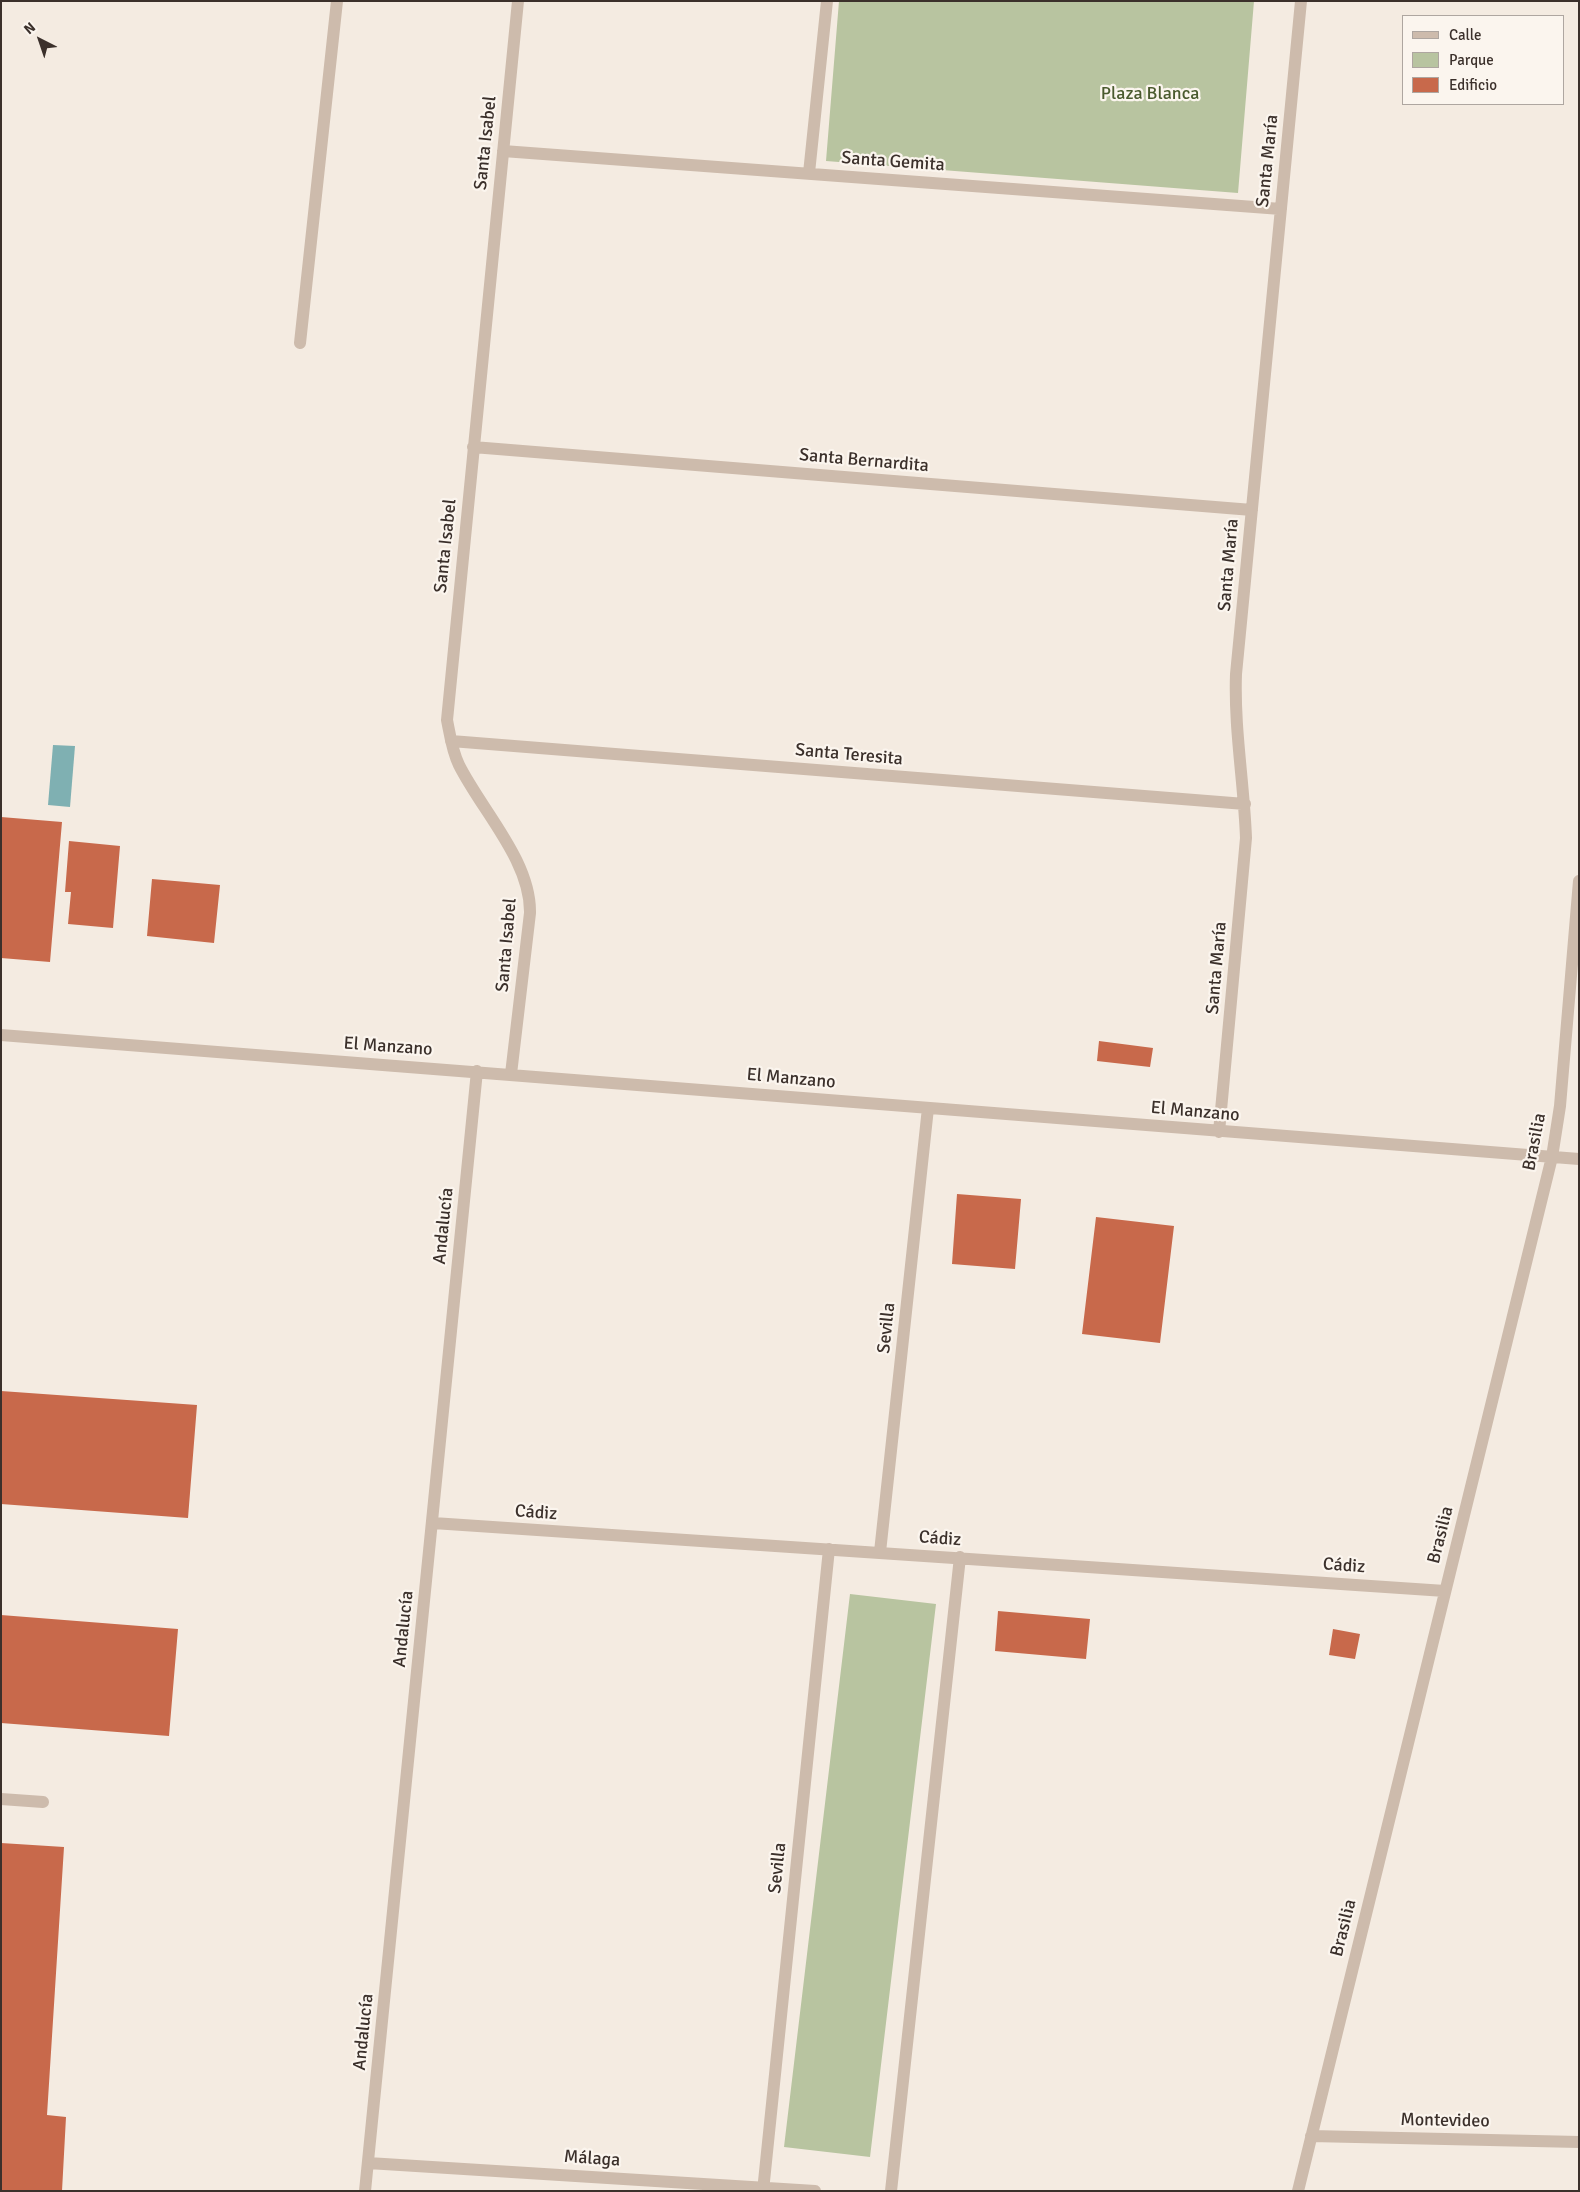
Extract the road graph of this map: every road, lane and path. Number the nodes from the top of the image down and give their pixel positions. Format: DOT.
graph roads {
  1 [pos="337,1"];
  2 [pos="518,1"];
  3 [pos="827,1"];
  4 [pos="1301,1"];
  5 [pos="503,151"];
  6 [pos="810,174"];
  7 [pos="1281,209"];
  8 [pos="300,343"];
  9 [pos="474,447"];
  10 [pos="1252,510"];
  11 [pos="451,741"];
  12 [pos="1244,804"];
  13 [pos="1579,881"];
  14 [pos="1,1035"];
  15 [pos="477,1071"];
  16 [pos="511,1074"];
  17 [pos="928,1108"];
  18 [pos="1218,1132"];
  19 [pos="1552,1157"];
  20 [pos="1579,1159"];
  21 [pos="433,1523"];
  22 [pos="829,1549"];
  23 [pos="880,1552"];
  24 [pos="960,1557"];
  25 [pos="1445,1591"];
  26 [pos="1,1799"];
  27 [pos="43,1802"];
  28 [pos="1311,2136"];
  29 [pos="1579,2142"];
  30 [pos="368,2163"];
  31 [pos="763,2189"];
  32 [pos="365,2191"];
  33 [pos="815,2191"];
  34 [pos="891,2191"];
  35 [pos="1298,2191"];
  1 -- 8 [label="street"];
  2 -- 5 [label="street, Santa Isabel"];
  3 -- 6 [label="street"];
  4 -- 7 [label="street, Santa María"];
  5 -- 6 [label="street, Santa Gemita"];
  5 -- 9 [label="street, Santa Isabel"];
  6 -- 7 [label="street, Santa Gemita"];
  7 -- 10 [label="street, Santa María"];
  9 -- 10 [label="street, Santa Bernardita"];
  9 -- 11 [label="street, Santa Isabel"];
  10 -- 12 [label="street, Santa María"];
  11 -- 12 [label="street, Santa Teresita"];
  11 -- 16 [label="street, Santa Isabel"];
  12 -- 18 [label="street, Santa María"];
  13 -- 19 [label="street, Brasilia"];
  14 -- 15 [label="street, El Manzano"];
  15 -- 16 [label="street, El Manzano"];
  15 -- 21 [label="street, Andalucía"];
  16 -- 17 [label="street, El Manzano"];
  17 -- 18 [label="street, El Manzano"];
  17 -- 23 [label="street, Sevilla"];
  18 -- 19 [label="street, El Manzano"];
  19 -- 20 [label="street, El Manzano"];
  19 -- 25 [label="street, Brasilia"];
  21 -- 22 [label="street, Cádiz"];
  21 -- 30 [label="street, Andalucía"];
  22 -- 23 [label="street, Cádiz"];
  22 -- 31 [label="street, Sevilla"];
  23 -- 24 [label="street, Cádiz"];
  24 -- 25 [label="street, Cádiz"];
  24 -- 34 [label="street"];
  25 -- 28 [label="street, Brasilia"];
  26 -- 27 [label="street"];
  28 -- 29 [label="street, Montevideo"];
  28 -- 35 [label="street, Brasilia"];
  30 -- 31 [label="street, Málaga"];
  30 -- 32 [label="street, Andalucía"];
  31 -- 33 [label="street, Málaga"];
}
